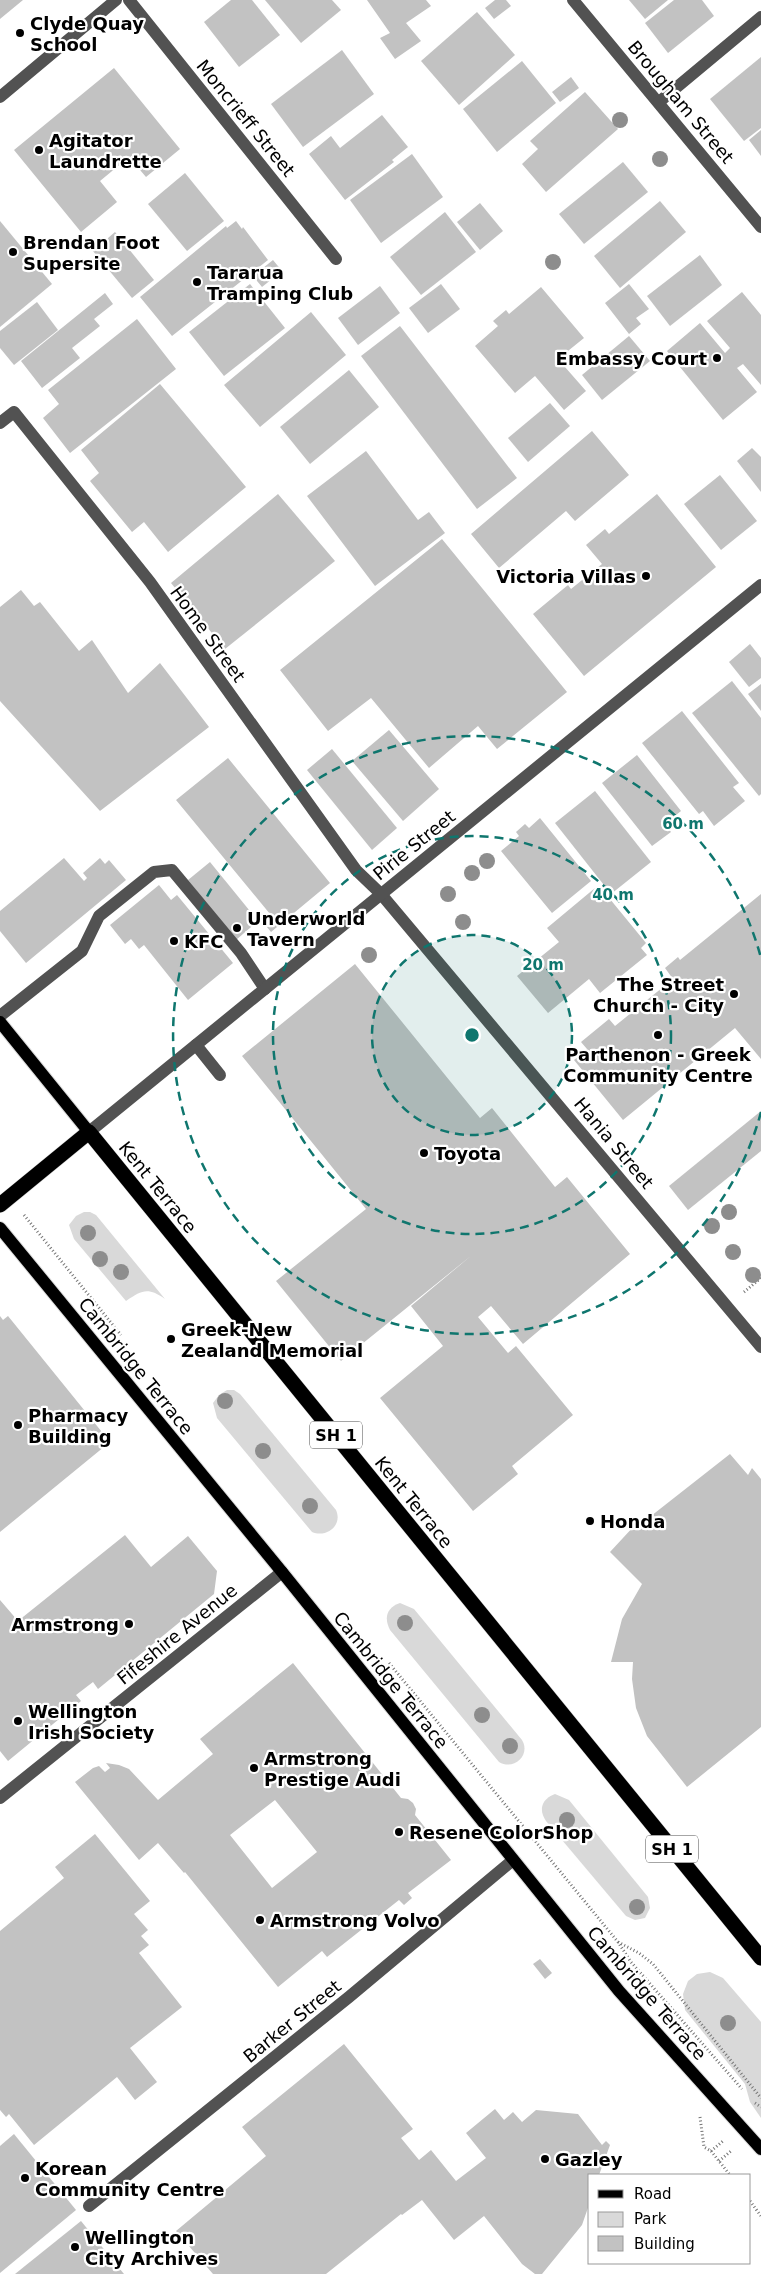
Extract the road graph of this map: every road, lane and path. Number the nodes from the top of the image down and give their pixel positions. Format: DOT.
graph roads {
  1 [pos="116,0"];
  2 [pos="129,0"];
  3 [pos="573,0"];
  4 [pos="761,17"];
  5 [pos="0,97"];
  6 [pos="659,102"];
  7 [pos="761,226"];
  8 [pos="336,259"];
  9 [pos="0,423"];
  10 [pos="761,585"];
  11 [pos="381,894"];
  12 [pos="265,989"];
  13 [pos="0,1016"];
  14 [pos="0,1022"];
  15 [pos="196,1045"];
  16 [pos="220,1075"];
  17 [pos="89,1132"];
  18 [pos="0,1204"];
  19 [pos="0,1228"];
  20 [pos="761,1346"];
  21 [pos="282,1572"];
  22 [pos="0,1798"];
  23 [pos="513,1860"];
  24 [pos="761,1958"];
  25 [pos="743,2090"];
  26 [pos="761,2098"];
  27 [pos="752,2101"];
  28 [pos="761,2106"];
  29 [pos="700,2124"];
  30 [pos="725,2139"];
  31 [pos="761,2149"];
  32 [pos="733,2150"];
  33 [pos="711,2151"];
  34 [pos="719,2161"];
  35 [pos="729,2174"];
  36 [pos="751,2202"];
  37 [pos="90,2206"];
  38 [pos="761,2216"];
  1 -- 5 [label="street"];
  2 -- 8 [label="street, Moncrieff Street"];
  3 -- 6 [label="street, Brougham Street"];
  4 -- 6 [label="street"];
  6 -- 7 [label="street, Brougham Street"];
  9 -- 11 [label="street, Home Street"];
  10 -- 11 [label="street, Pirie Street"];
  11 -- 12 [label="street, Pirie Street"];
  11 -- 20 [label="street, Hania Street"];
  12 -- 13 [label="street"];
  12 -- 15 [label="street, Pirie Street"];
  14 -- 17 [label="main road, Kent Terrace"];
  15 -- 16 [label="street"];
  15 -- 17 [label="street, Pirie Street"];
  17 -- 18 [label="highway"];
  17 -- 24 [label="highway, Kent Terrace / SH 1"];
  19 -- 21 [label="main road, Cambridge Terrace"];
  21 -- 22 [label="street, Fifeshire Avenue"];
  21 -- 23 [label="main road, Cambridge Terrace"];
  23 -- 31 [label="main road, Cambridge Terrace"];
  23 -- 37 [label="street, Barker Street"];
  25 -- 26 [label="path"];
  27 -- 28 [label="path"];
  29 -- 33 [label="path"];
  30 -- 33 [label="path"];
  32 -- 34 [label="path"];
  33 -- 34 [label="path"];
  34 -- 35 [label="path"];
  36 -- 38 [label="path"];
}
